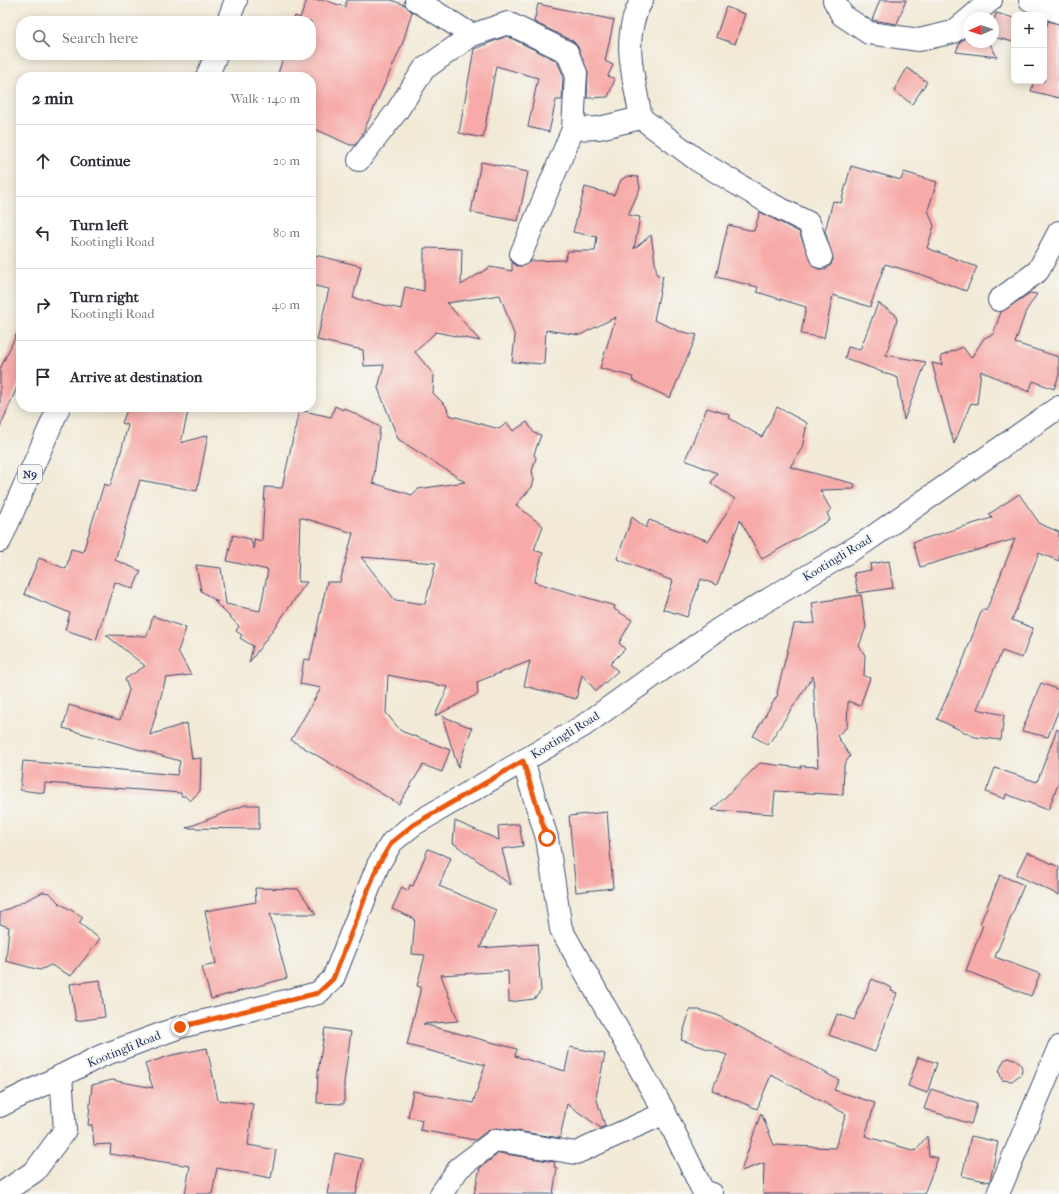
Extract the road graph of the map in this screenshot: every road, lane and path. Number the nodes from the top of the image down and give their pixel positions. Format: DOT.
graph roads {
  1 [pos="236,0"];
  2 [pos="416,0"];
  3 [pos="642,0"];
  4 [pos="834,0"];
  5 [pos="991,0"];
  6 [pos="1030,0"];
  7 [pos="976,12"];
  8 [pos="1059,12"];
  9 [pos="230,16"];
  10 [pos="963,24"];
  11 [pos="472,35"];
  12 [pos="214,60"];
  13 [pos="209,72"];
  14 [pos="641,118"];
  15 [pos="573,130"];
  16 [pos="359,160"];
  17 [pos="1059,232"];
  18 [pos="520,254"];
  19 [pos="821,257"];
  20 [pos="999,300"];
  21 [pos="1059,407"];
  22 [pos="57,412"];
  23 [pos="0,542"];
  24 [pos="523,761"];
  25 [pos="1059,1047"];
  26 [pos="60,1076"];
  27 [pos="0,1106"];
  28 [pos="665,1113"];
  29 [pos="1,1194"];
  30 [pos="441,1194"];
  31 [pos="712,1194"];
  32 [pos="998,1194"];
  1 -- 9 [label="main road"];
  2 -- 11 [label="main road"];
  3 -- 14 [label="main road"];
  4 -- 10 [label="main road"];
  5 -- 7 [label="main road"];
  6 -- 8 [label="main road"];
  11 -- 15 [label="main road"];
  11 -- 16 [label="main road"];
  12 -- 13 [label="main road"];
  14 -- 15 [label="main road"];
  14 -- 19 [label="main road"];
  15 -- 18 [label="main road"];
  17 -- 20 [label="main road"];
  21 -- 24 [label="main road, Kootingli Road"];
  22 -- 23 [label="main road, N9"];
  24 -- 26 [label="main road, Kootingli Road"];
  24 -- 28 [label="main road"];
  25 -- 32 [label="main road"];
  26 -- 27 [label="main road, Kootingli Road"];
  26 -- 29 [label="main road"];
  28 -- 30 [label="main road"];
  28 -- 31 [label="main road"];
}
